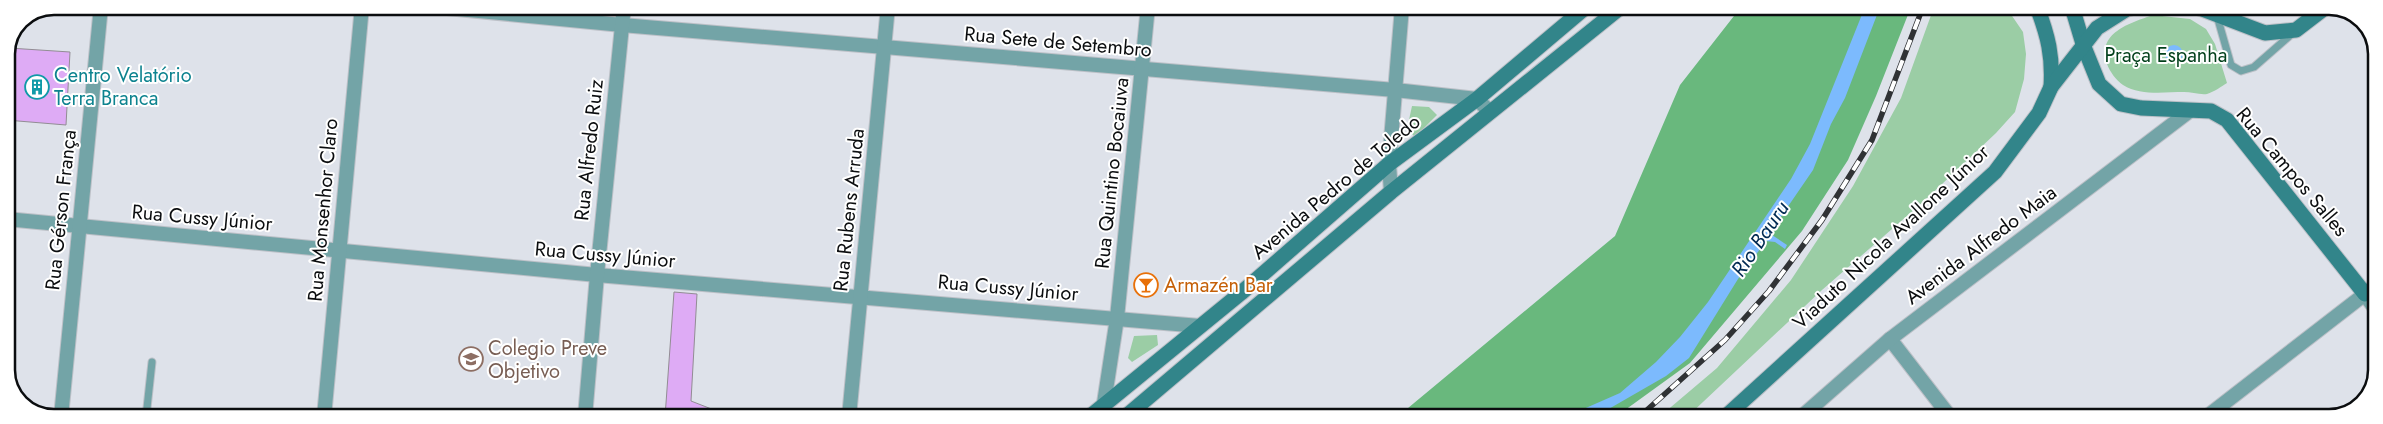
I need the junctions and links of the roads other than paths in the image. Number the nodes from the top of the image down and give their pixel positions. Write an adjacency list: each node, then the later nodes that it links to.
1 (101, 15): 29 (street, Rua Gérson França)
2 (361, 15): 30 (street, Rua Monsenhor Claro)
3 (519, 15): 16 (street, Rua Sete de Setembro)
4 (623, 15): 16 (street, Rua Alfredo Ruiz)
5 (887, 15): 19 (street, Rua Rubens Arruda)
6 (1147, 15): 20 (street, Rua Quintino Bocaiuva)
7 (1401, 15): 22 (street)
8 (1575, 15): 23 (main road, Avenida Pedro de Toledo)
9 (1610, 15): 25 (main road, Avenida Pedro de Toledo)
10 (2040, 15): 21 (main road)
11 (2074, 15): 18 (main road)
12 (2120, 15): 18 (main road)
13 (2217, 15): 17 (lane)
14 (2220, 15): 17 (main road)
15 (2316, 15): 17 (main road)
16 (622, 25): 19 (street, Rua Sete de Setembro); 31 (street, Rua Alfredo Ruiz)
17 (2296, 30)
18 (2084, 47): 21 (main road, Viaduto Nicola Avallone Júnior); 24 (main road)
19 (885, 48): 20 (street, Rua Sete de Setembro); 35 (street, Rua Rubens Arruda)
20 (1142, 69): 22 (street, Rua Sete de Setembro); 37 (street, Rua Quintino Bocaiuva)
21 (2051, 87): 49 (main road, Viaduto Nicola Avallone Júnior)
22 (1394, 90): 23 (street, Rua Sete de Setembro); 26 (street)
23 (1476, 99): 25 (street); 26 (main road, Avenida Pedro de Toledo)
24 (2191, 110): 32 (main road, Rua Campos Salles); 39 (street, Avenida Alfredo Maia)
25 (1490, 112): 27 (main road, Avenida Pedro de Toledo)
26 (1389, 164): 27 (street); 34 (main road, Avenida Pedro de Toledo)
27 (1391, 192): 36 (main road, Avenida Pedro de Toledo)
28 (15, 220): 29 (street, Rua Cussy Júnior)
29 (80, 226): 30 (street, Rua Cussy Júnior); 42 (street, Rua Gérson França)
30 (340, 251): 31 (street, Rua Cussy Júnior); 44 (street, Rua Monsenhor Claro)
31 (596, 275): 35 (street, Rua Cussy Júnior); 45 (street, Rua Alfredo Ruiz)
32 (2368, 286)
33 (2368, 292): 52 (street)
34 (1241, 293): 36 (main road); 38 (main road, Avenida Pedro de Toledo)
35 (860, 296): 37 (street, Rua Cussy Júnior); 46 (street, Rua Rubens Arruda)
36 (1254, 309): 48 (main road, Avenida Pedro de Toledo)
37 (1117, 318): 38 (street, Rua Cussy Júnior); 41 (street, Rua Quintino Bocaiuva)
38 (1200, 326): 41 (main road, Avenida Pedro de Toledo)
39 (1890, 339): 50 (street, Avenida Alfredo Maia); 51 (street)
40 (152, 362): 43 (lane)
41 (1104, 403): 47 (main road, Avenida Pedro de Toledo)
42 (62, 409)
43 (147, 409)
44 (325, 409)
45 (586, 409)
46 (850, 409)
47 (1098, 409)
48 (1135, 409)
49 (1734, 409)
50 (1810, 409)
51 (1944, 409)
52 (2217, 409)

